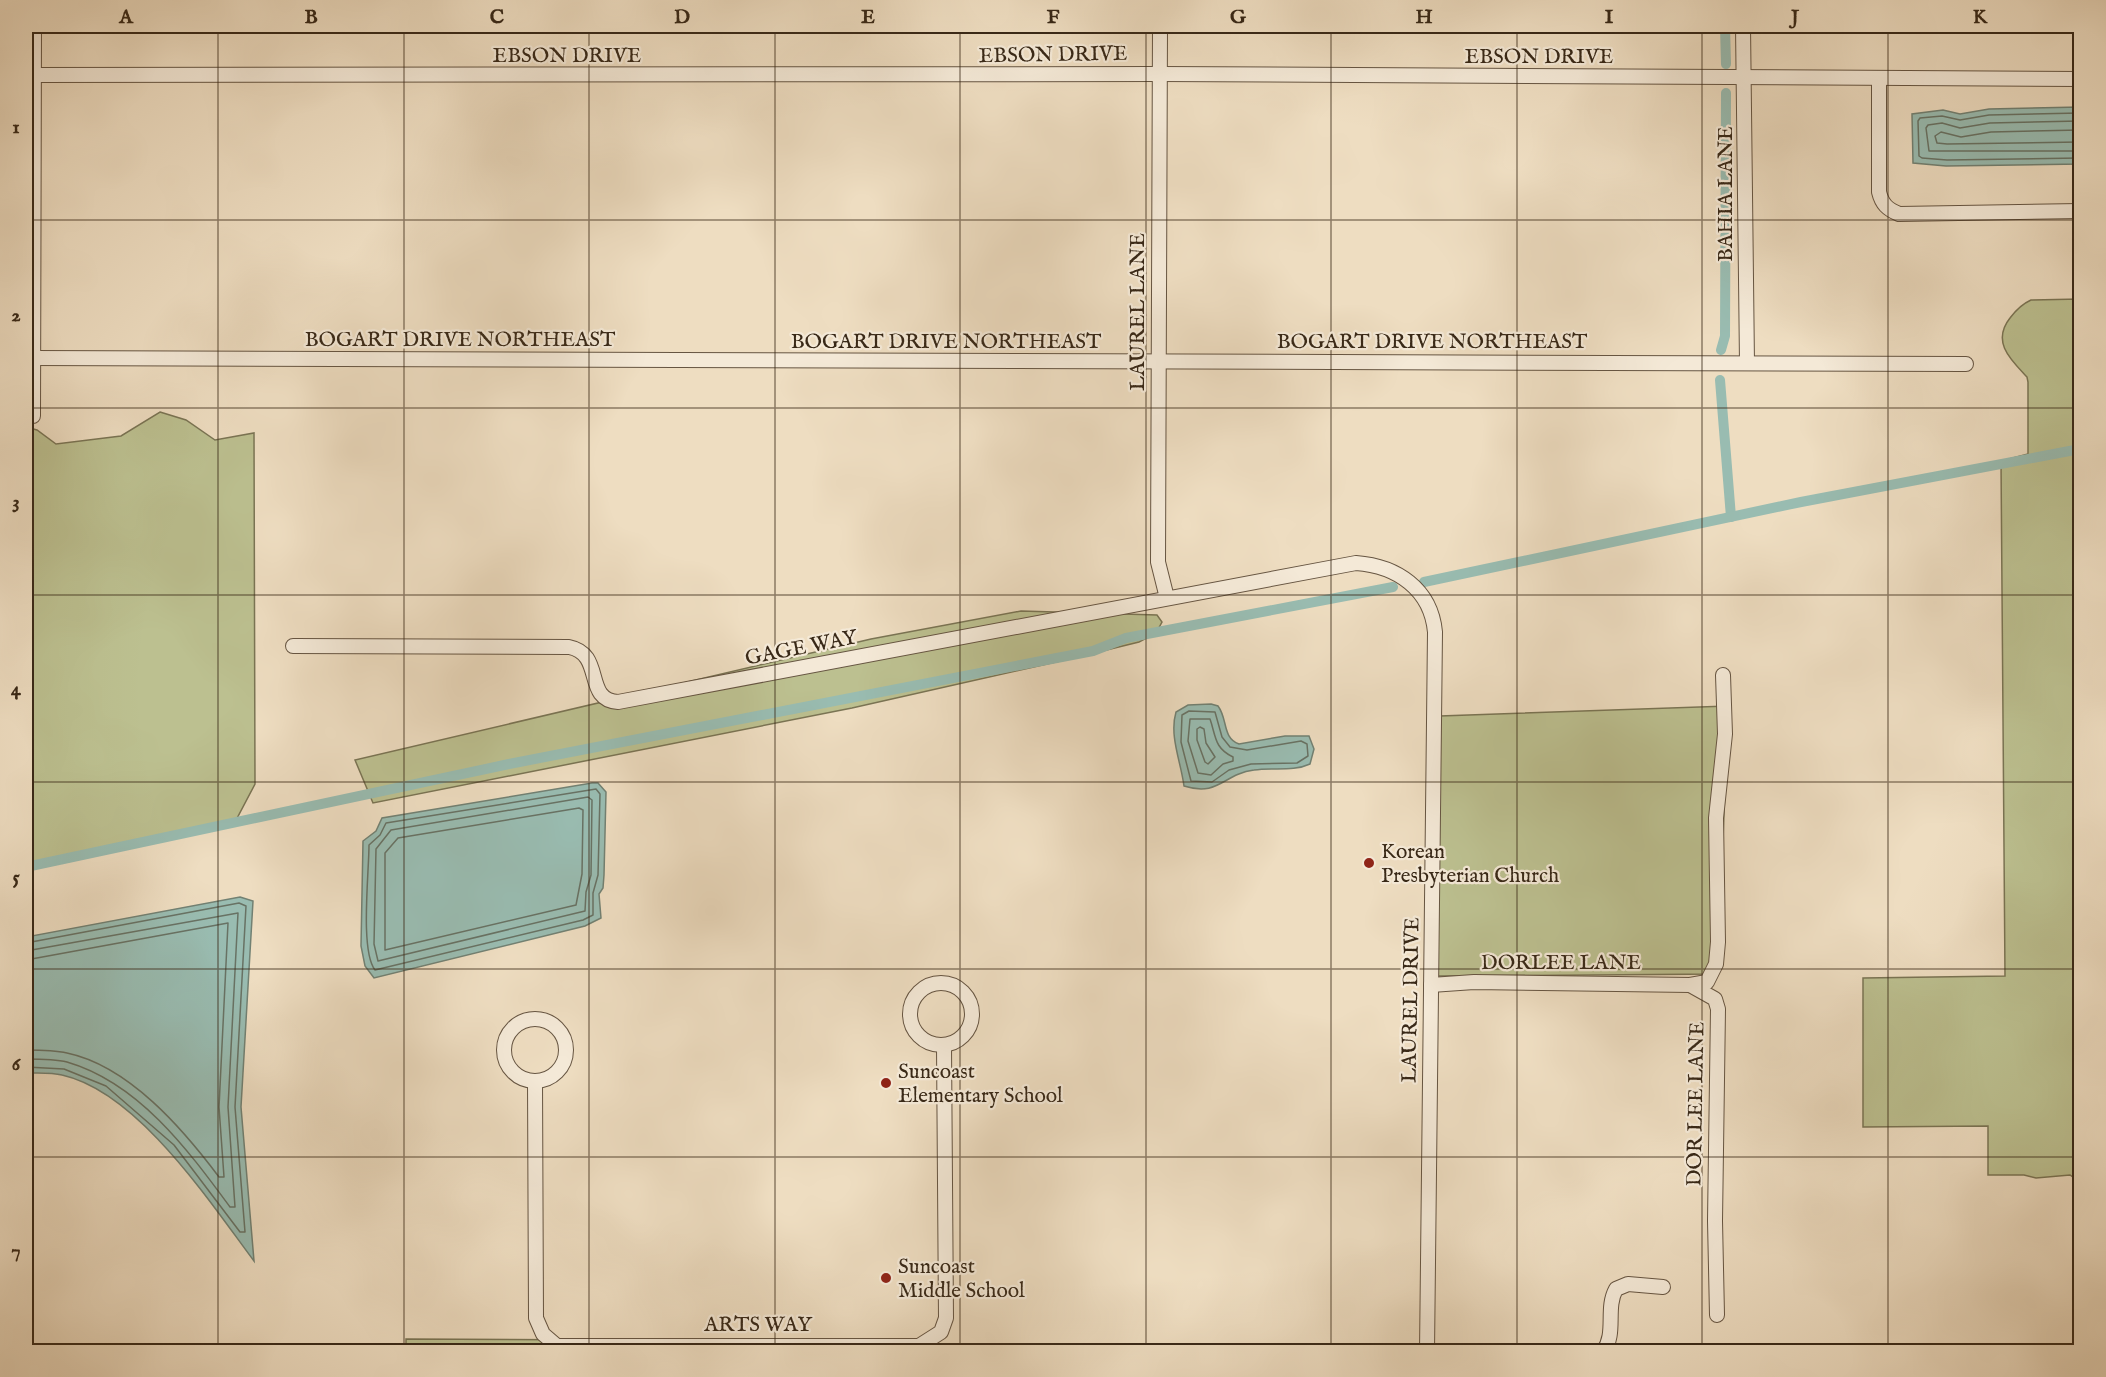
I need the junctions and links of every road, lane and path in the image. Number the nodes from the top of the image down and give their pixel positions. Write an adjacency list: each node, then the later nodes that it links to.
1 (34, 26): 5 (street)
2 (1160, 26): 4 (street, LAUREL LANE)
3 (1743, 26): 6 (street, BAHIA LANE)
4 (1160, 74): 5 (street, EBSON DRIVE); 6 (street, EBSON DRIVE); 12 (street, LAUREL LANE)
5 (30, 75): 10 (street)
6 (1745, 78): 7 (street, EBSON DRIVE); 13 (street, BAHIA LANE)
7 (1879, 79): 8 (street, EBSON DRIVE); 9 (street)
8 (2080, 79)
9 (2080, 212)
10 (30, 216): 11 (street)
11 (33, 358): 12 (street, BOGART DRIVE NORTHEAST); 15 (street)
12 (1158, 363): 13 (street, BOGART DRIVE NORTHEAST); 17 (street, LAUREL LANE)
13 (1747, 363): 14 (street, BOGART DRIVE NORTHEAST)
14 (1966, 364)
15 (29, 416)
16 (1344, 566): 17 (street, GAGE WAY); 21 (street, LAUREL DRIVE)
17 (1167, 598): 18 (street, GAGE WAY)
18 (293, 646)
19 (1723, 675): 20 (street)
20 (1690, 985): 21 (street, DORLEE LANE); 25 (street, DOR LEE LANE)
21 (1431, 986): 28 (street, LAUREL DRIVE)
22 (944, 1046): 22 (street); 26 (street, ARTS WAY)
23 (535, 1081): 23 (street); 27 (street, ARTS WAY)
24 (1663, 1287): 29 (street)
25 (1717, 1315)
26 (784, 1348): 27 (street, ARTS WAY)
27 (763, 1349)
28 (1427, 1352)
29 (1603, 1352)

